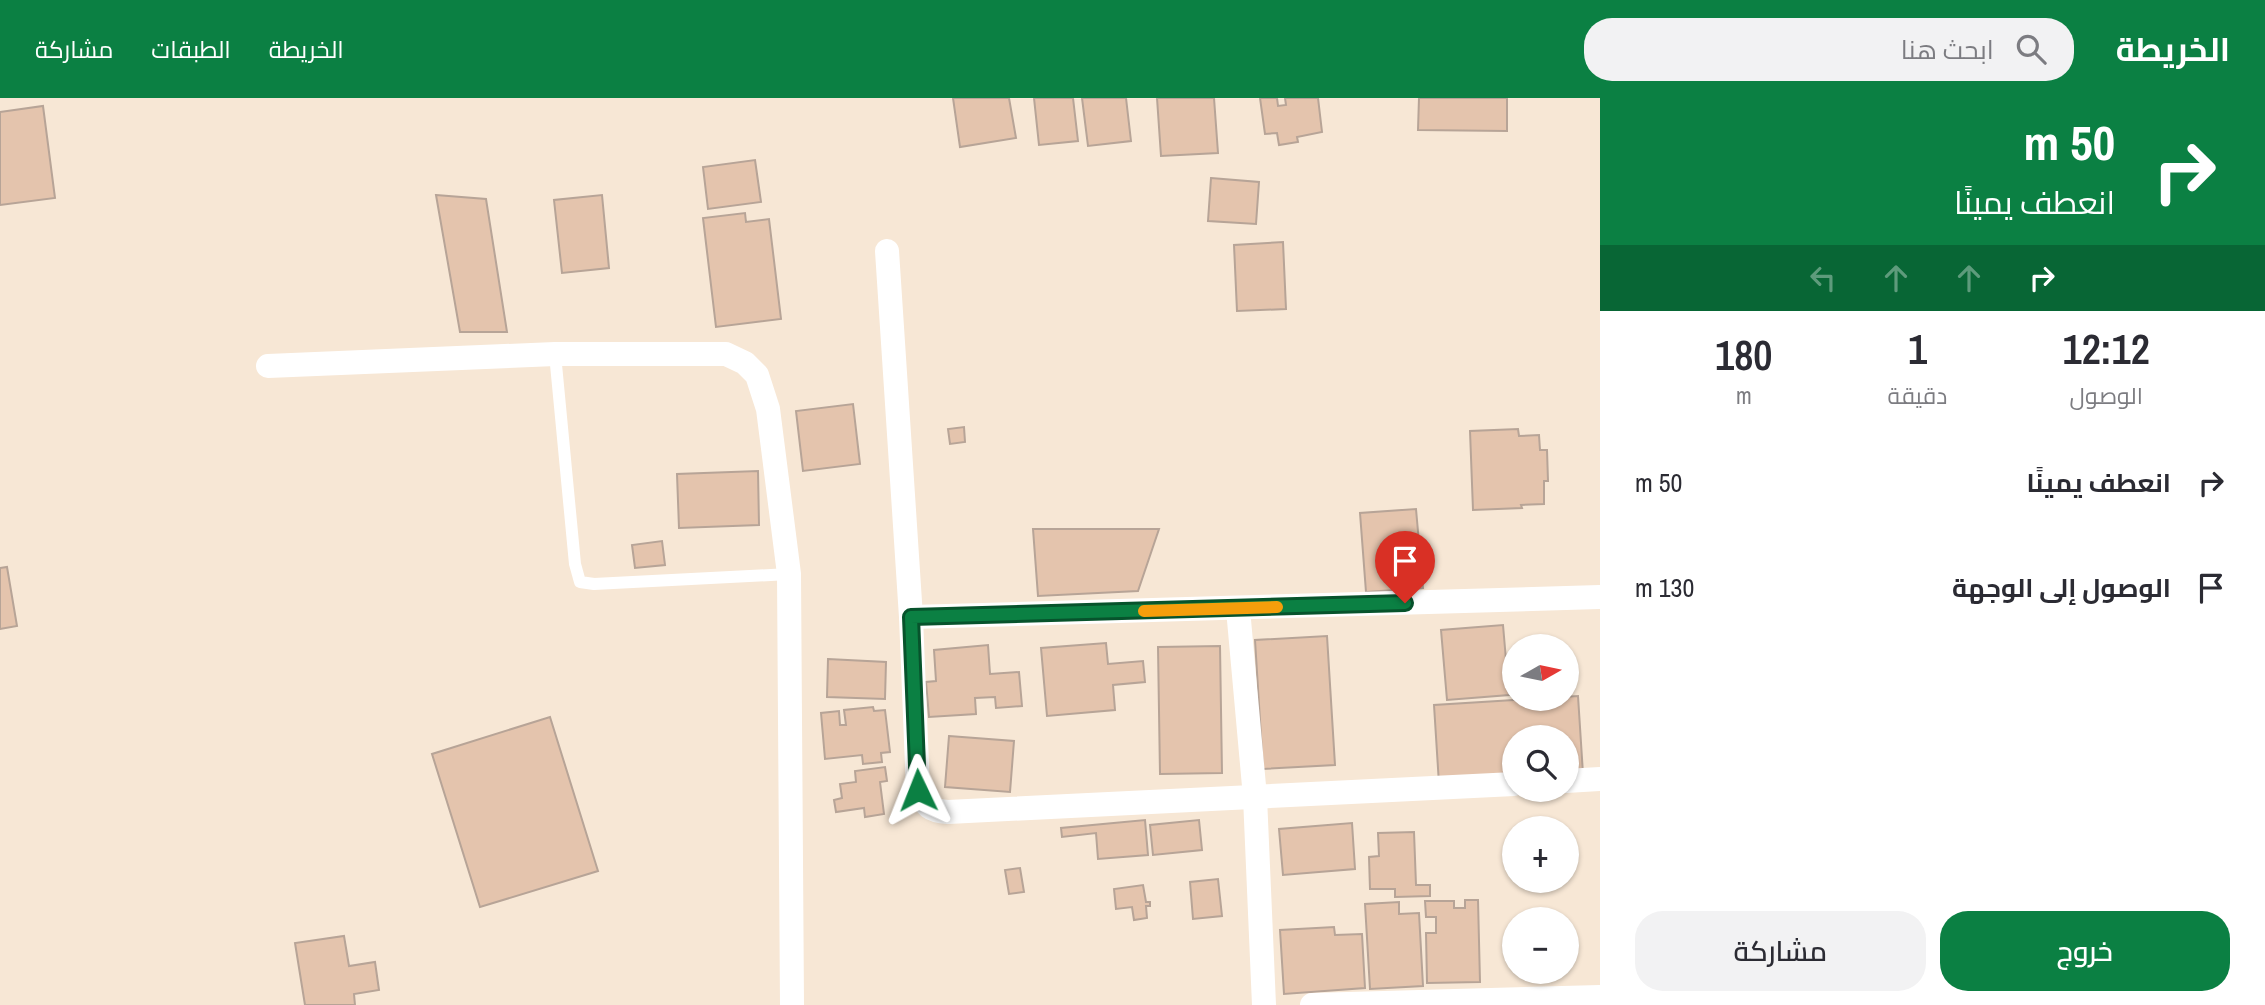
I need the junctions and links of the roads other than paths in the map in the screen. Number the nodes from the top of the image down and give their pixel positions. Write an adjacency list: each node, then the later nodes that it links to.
1 (887, 251): 7 (street)
2 (555, 354): 3 (street); 4 (street); 4 (lane)
3 (268, 366)
4 (789, 574): 13 (street)
5 (1600, 597): 6 (street)
6 (1238, 609): 7 (street); 11 (street)
7 (911, 617): 11 (street)
8 (1600, 779): 9 (street)
9 (1579, 780)
10 (1502, 784): 11 (street)
11 (1255, 797): 14 (street)
12 (1600, 997): 15 (street)
13 (792, 1005)
14 (1264, 1005)
15 (1312, 1005)

